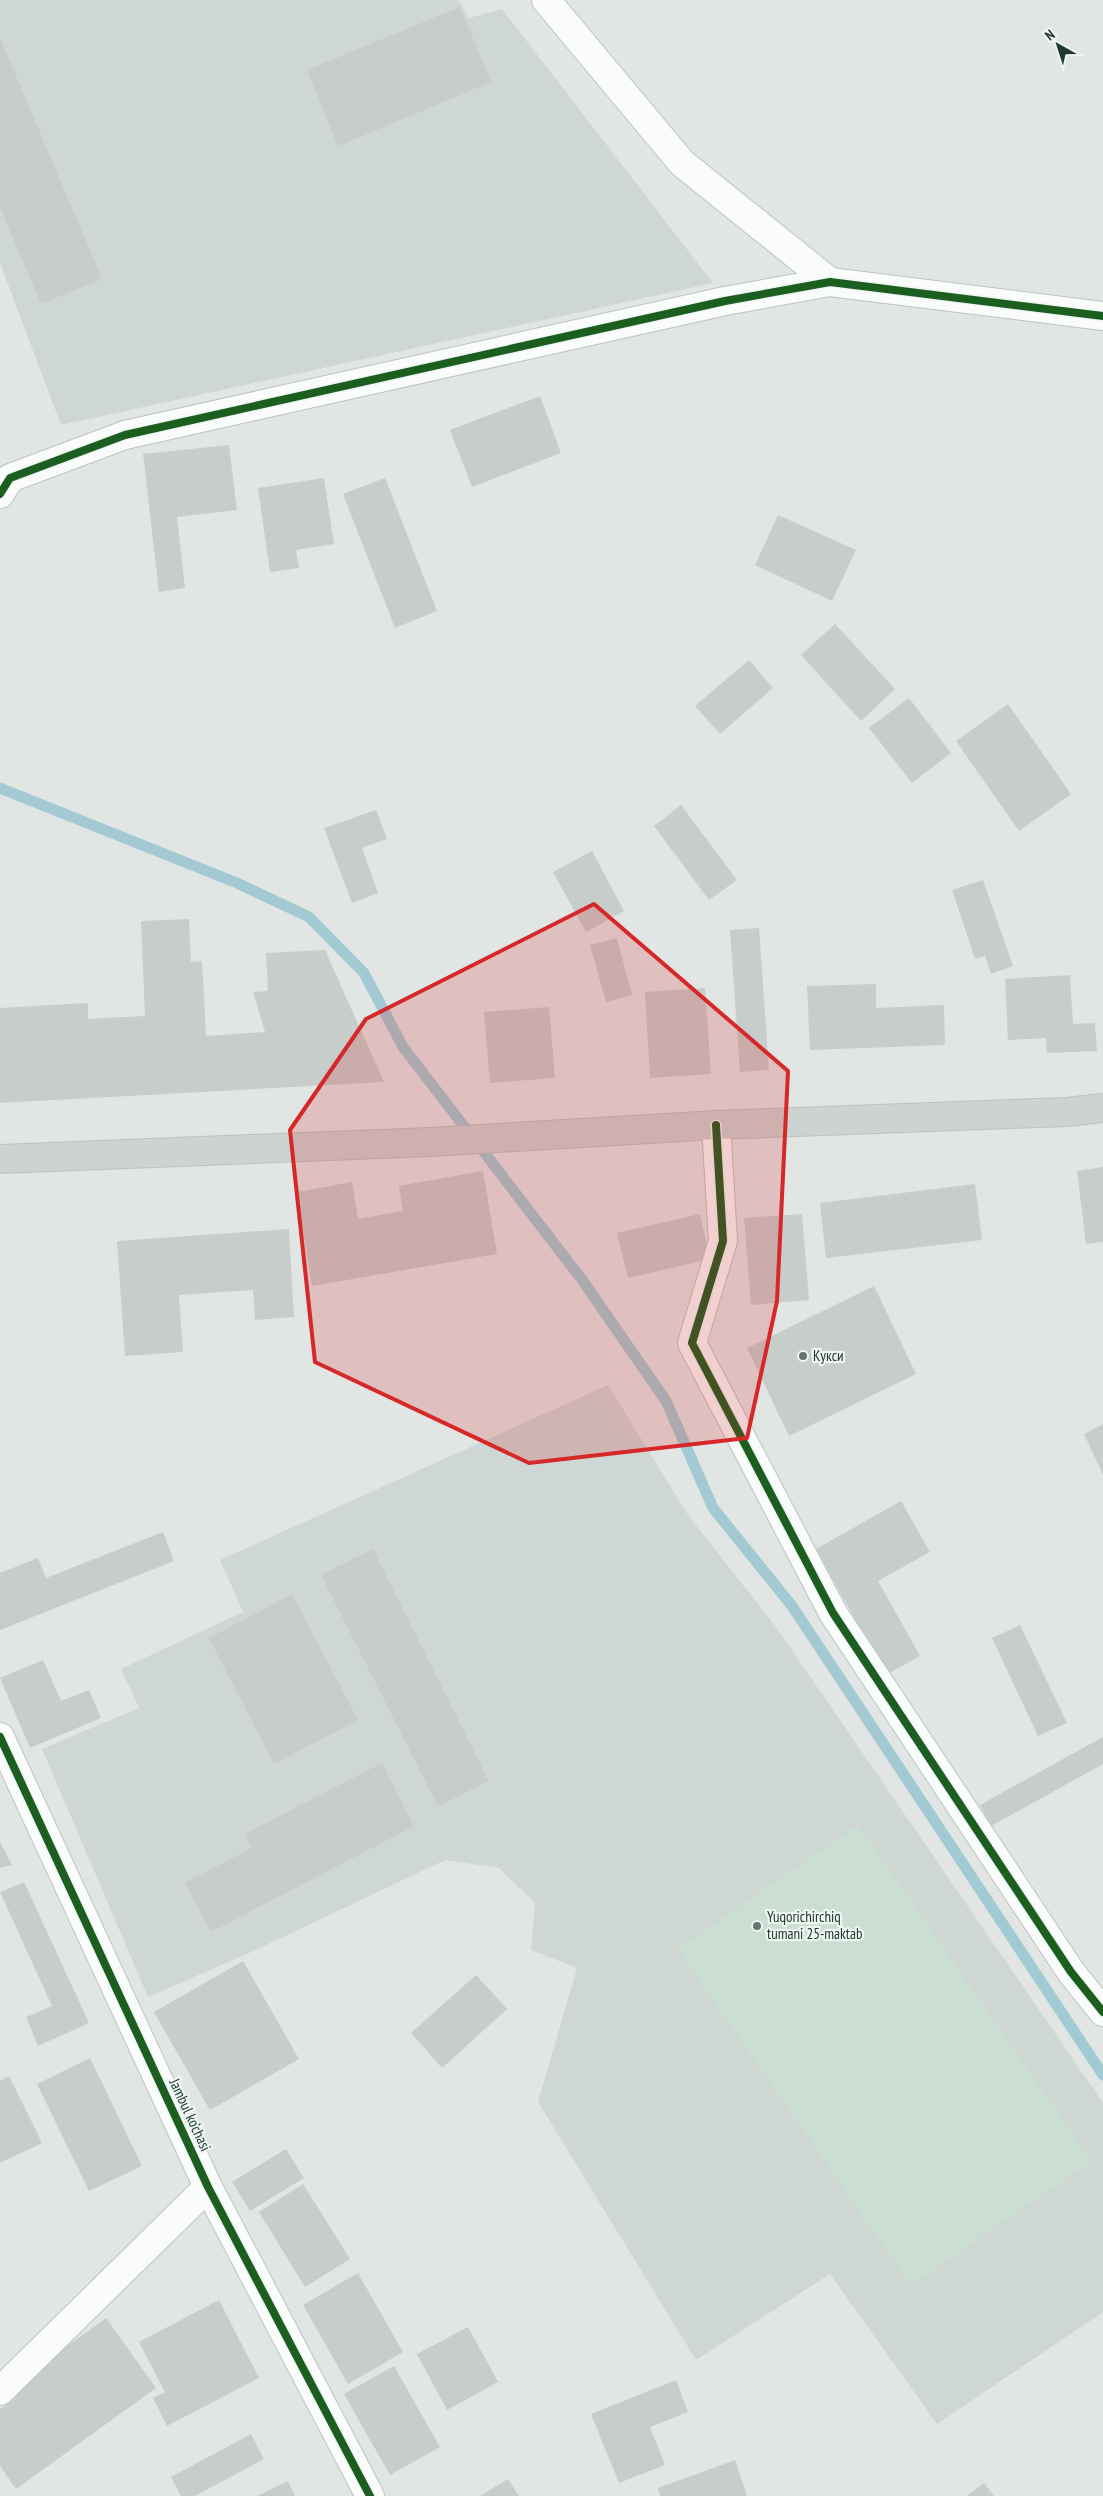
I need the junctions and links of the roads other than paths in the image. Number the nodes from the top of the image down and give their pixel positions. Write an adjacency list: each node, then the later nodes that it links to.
1 (546, 0): 2 (street)
2 (830, 282): 3 (street); 4 (street)
3 (1103, 316)
4 (0, 494)
5 (1103, 1108): 6 (main road)
6 (716, 1125): 7 (main road); 9 (street)
7 (0, 1159)
8 (0, 1738): 10 (street, Jambul ko‘chasi)
9 (1103, 2012)
10 (208, 2187): 11 (street); 12 (street, Jambul ko‘chasi)
11 (0, 2391)
12 (370, 2496)

